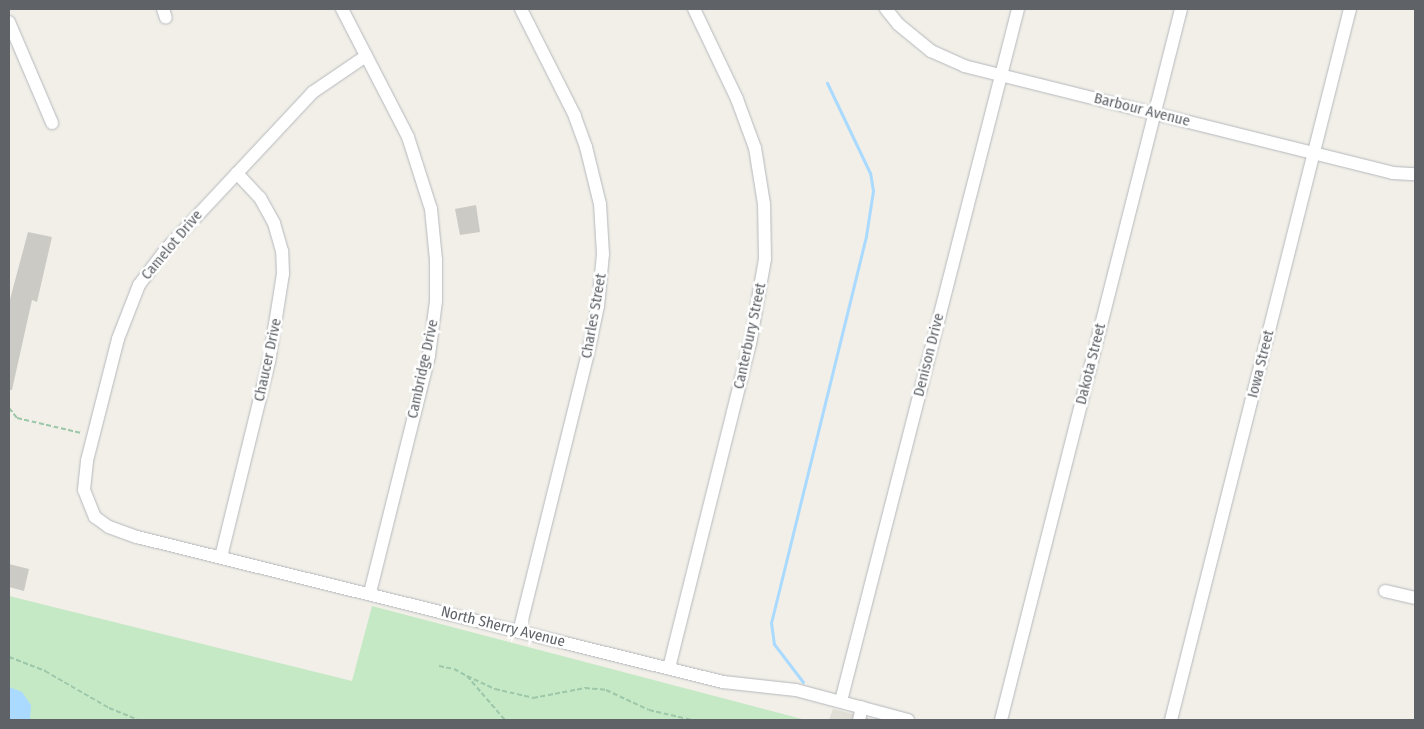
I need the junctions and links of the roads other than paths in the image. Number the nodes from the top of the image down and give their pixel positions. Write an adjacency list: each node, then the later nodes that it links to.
1 (342, 9): 9 (street, Cambridge Drive)
2 (521, 9): 21 (street, Charles Street)
3 (694, 9): 22 (street, Canterbury Street)
4 (886, 9): 10 (street, Barbour Avenue)
5 (1018, 9): 10 (street, Denison Drive)
6 (1181, 9): 11 (street, Dakota Street)
7 (1350, 9): 13 (street, Iowa Street)
8 (9, 22): 12 (street)
9 (366, 56): 14 (street, Camelot Drive); 19 (street, Cambridge Drive)
10 (1001, 74): 11 (street, Barbour Avenue); 23 (street, Denison Drive)
11 (1155, 113): 13 (street, Barbour Avenue); 28 (street, Dakota Street)
12 (52, 122)
13 (1314, 152): 15 (street, Barbour Avenue); 29 (street, Iowa Street)
14 (237, 173): 16 (street, Camelot Drive); 17 (street, Chaucer Drive)
15 (1415, 174)
16 (101, 523): 17 (street, North Sherry Avenue)
17 (221, 557): 19 (street, North Sherry Avenue)
18 (1385, 591): 20 (street)
19 (370, 594): 21 (street, North Sherry Avenue)
20 (1415, 598)
21 (519, 632): 22 (street, North Sherry Avenue)
22 (669, 668): 23 (street, North Sherry Avenue)
23 (841, 702): 24 (street, North Sherry Avenue)
24 (862, 707): 25 (street, North Sherry Avenue); 26 (street)
25 (889, 718): 27 (street, North Sherry Avenue)
26 (859, 720)
27 (908, 720)
28 (1001, 720)
29 (1174, 720)

